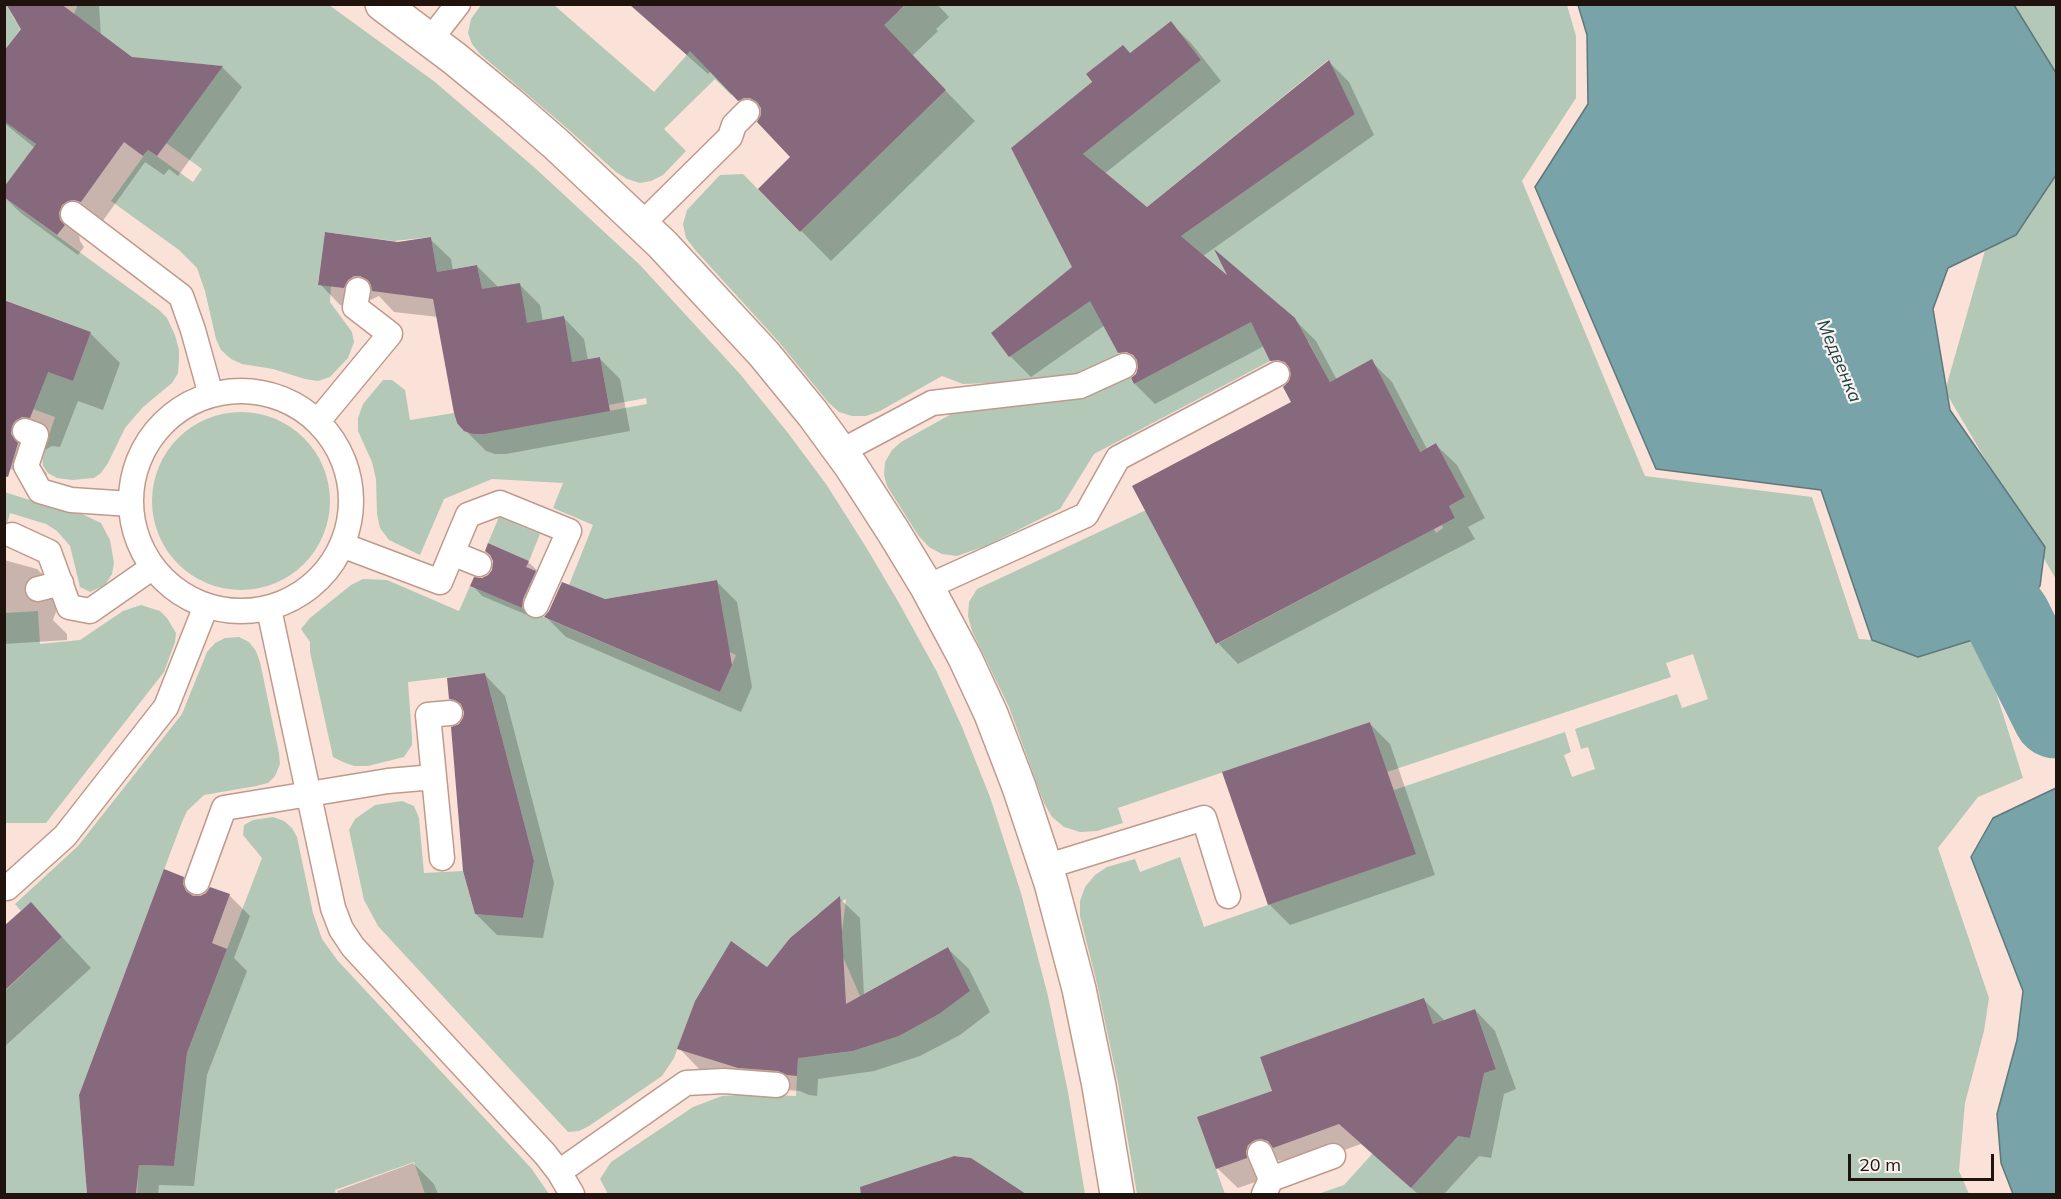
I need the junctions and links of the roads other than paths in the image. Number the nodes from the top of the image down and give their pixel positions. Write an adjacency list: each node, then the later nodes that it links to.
1 (382, 4): 3 (street)
2 (458, 4): 3 (lane)
3 (430, 40): 6 (street)
4 (747, 112): 6 (lane)
5 (73, 214): 10 (lane)
6 (642, 224): 13 (street)
7 (358, 290): 11 (lane)
8 (1124, 366): 13 (lane)
9 (1277, 374): 20 (lane)
10 (211, 395): 11 (lane); 14 (lane)
11 (318, 422): 16 (lane)
12 (25, 431): 14 (lane)
13 (840, 452): 20 (street)
14 (131, 504): 19 (lane)
15 (12, 535): 19 (lane)
16 (342, 545): 17 (lane); 23 (lane)
17 (452, 553): 18 (lane); 21 (lane)
18 (479, 564)
19 (153, 567): 22 (lane)
20 (927, 587): 28 (street)
21 (536, 605)
22 (206, 606): 23 (lane); 30 (lane)
23 (269, 609): 26 (lane)
24 (450, 713): 25 (lane)
25 (434, 777): 26 (lane); 27 (lane)
26 (310, 794): 29 (lane); 35 (lane)
27 (442, 858)
28 (1045, 867): 31 (lane); 38 (street)
29 (197, 882)
30 (4, 885)
31 (1228, 896)
32 (777, 1085): 35 (lane)
33 (1260, 1153): 36 (lane)
34 (1334, 1156): 36 (lane)
35 (560, 1172): 37 (lane)
36 (1267, 1187)
37 (572, 1194)
38 (1117, 1194)

